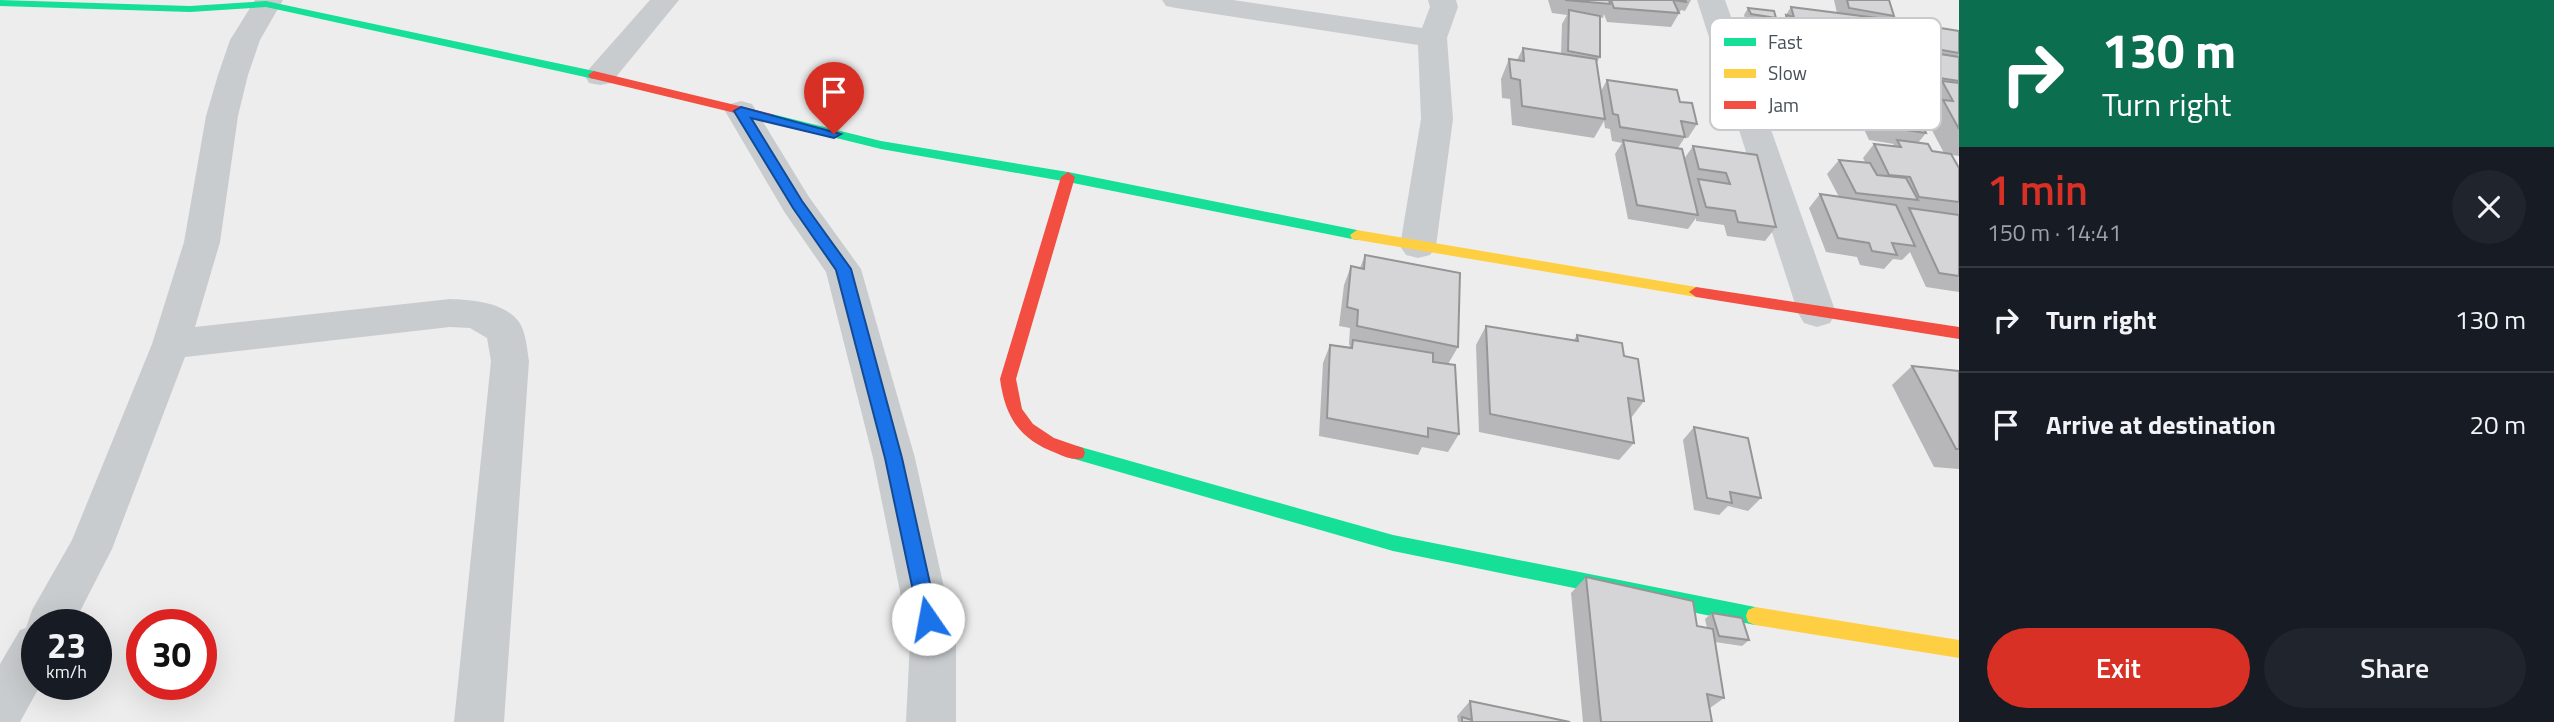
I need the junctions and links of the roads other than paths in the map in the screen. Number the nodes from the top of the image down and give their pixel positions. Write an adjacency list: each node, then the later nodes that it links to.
1 (665, 0): 9 (street)
2 (1176, 0): 8 (street)
3 (1443, 0): 8 (street)
4 (1711, 0): 7 (street)
5 (268, 2): 6 (street); 9 (street); 16 (street)
6 (0, 3)
7 (1717, 18)
8 (1432, 38): 13 (street)
9 (600, 76): 10 (street)
10 (741, 111): 12 (street); 22 (street)
11 (1755, 130): 14 (street)
12 (1068, 177): 13 (street); 18 (street)
13 (1418, 246): 14 (street)
14 (1817, 313): 15 (street)
15 (1959, 333)
16 (170, 344): 17 (street); 21 (street)
17 (57, 609)
18 (1959, 649)
19 (21, 674): 20 (street)
20 (0, 710)
21 (479, 722)
22 (931, 722)

